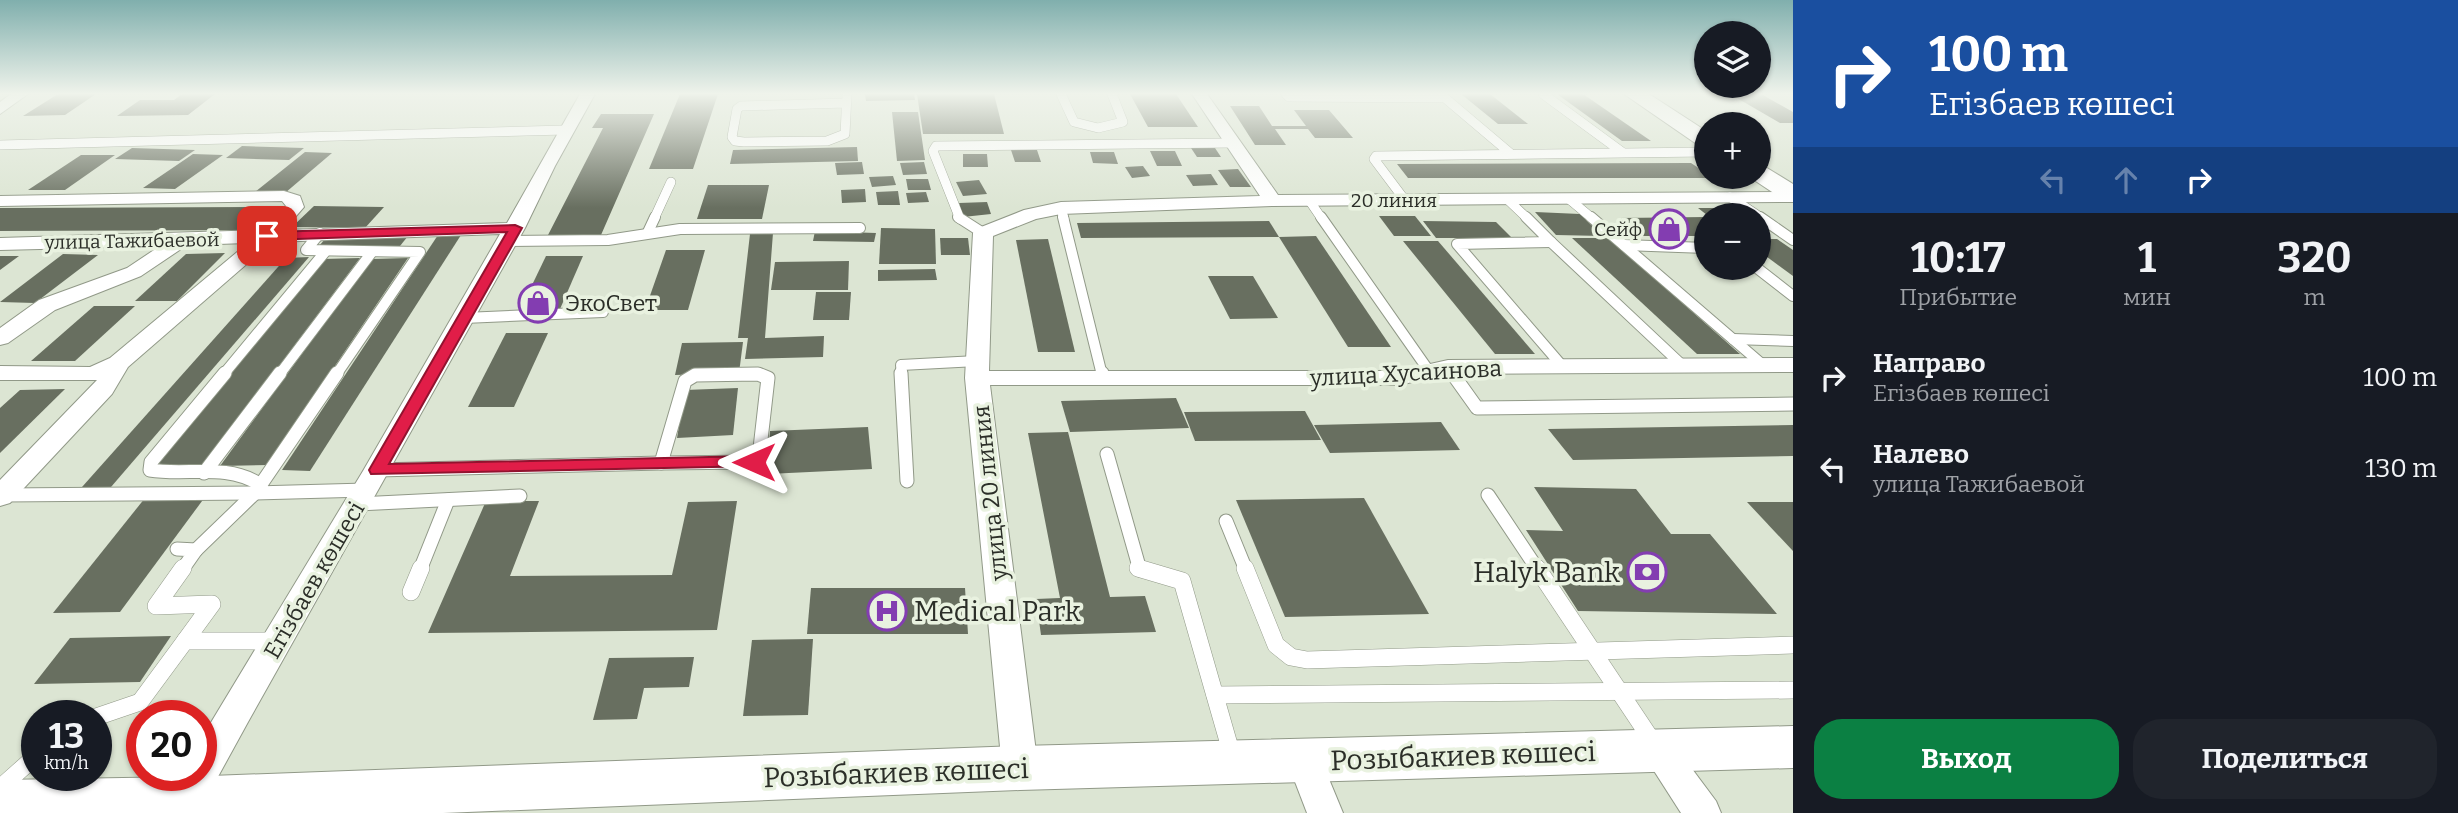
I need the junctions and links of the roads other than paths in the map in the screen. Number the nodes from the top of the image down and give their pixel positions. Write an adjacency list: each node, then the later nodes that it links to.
1 (492, 132): 9 (lane)
2 (564, 132): 30 (street, Егізбаев көшесі)
3 (733, 132): 4 (lane)
4 (845, 132)
5 (1225, 132): 8 (street)
6 (1485, 132): 12 (lane)
7 (1595, 132): 10 (lane)
8 (1232, 143): 22 (street); 27 (lane)
9 (0, 145)
10 (1622, 152): 11 (lane); 12 (lane)
11 (1694, 152)
12 (1510, 153): 20 (lane)
13 (1771, 181): 15 (main road)
14 (671, 182): 28 (lane)
15 (1793, 196): 16 (street, 20 линия)
16 (1730, 197): 18 (street, 20 линия); 23 (lane)
17 (1507, 199): 18 (street, 20 линия); 20 (street, 20 линия); 34 (lane)
18 (1569, 199): 36 (lane)
19 (1309, 200): 20 (street, 20 линия); 22 (street, 20 линия); 52 (lane)
20 (1404, 200)
21 (0, 201): 31 (street)
22 (1273, 201): 24 (street, 20 линия)
23 (1739, 203)
24 (1061, 208): 27 (street, 20 линия); 55 (lane)
25 (1771, 225): 32 (lane)
26 (860, 228): 28 (lane)
27 (990, 229): 53 (street, улица 20 линия)
28 (648, 232): 30 (lane)
29 (320, 233): 30 (street, улица Тажибаевой); 31 (street, улица Тажибаевой); 39 (lane)
30 (512, 234): 43 (street, Егізбаев көшесі)
31 (267, 236): 33 (street, улица Тажибаевой); 47 (street)
32 (1793, 240)
33 (180, 241): 35 (street, улица Тажибаевой); 44 (street)
34 (1551, 242): 50 (lane); 51 (lane)
35 (0, 244)
36 (1624, 245): 37 (lane); 45 (lane)
37 (1694, 247)
38 (372, 252): 39 (lane); 59 (lane); 62 (lane)
39 (325, 253): 59 (lane)
40 (1771, 279): 41 (lane)
41 (1793, 296)
42 (603, 312): 43 (lane)
43 (464, 318): 61 (street, Егізбаев көшесі)
44 (0, 338)
45 (1733, 340): 46 (lane); 48 (lane)
46 (1793, 341)
47 (118, 363): 54 (street); 63 (street)
48 (1763, 365): 49 (street, улица Хусаинова); 50 (street, улица Хусаинова)
49 (1793, 365)
50 (1682, 366): 51 (street, улица Хусаинова)
51 (1563, 368): 52 (street, улица Хусаинова)
52 (1438, 369): 55 (street, улица Хусаинова); 56 (lane)
53 (977, 370): 55 (street, улица Хусаинова); 60 (lane); 84 (street, улица 20 линия)
54 (0, 373)
55 (1103, 378)
56 (1793, 404)
57 (1107, 454): 77 (lane)
58 (661, 463): 58 (lane); 61 (lane)
59 (204, 473): 62 (lane)
60 (907, 481)
61 (367, 488): 62 (lane); 66 (lane); 72 (street, Егізбаев көшесі)
62 (257, 489): 63 (lane); 69 (lane)
63 (1, 495)
64 (1488, 495): 74 (lane)
65 (520, 496): 66 (lane)
66 (448, 500): 70 (lane)
67 (1226, 522): 74 (lane)
68 (177, 549): 69 (lane)
69 (196, 550): 71 (lane)
70 (411, 592)
71 (185, 641): 72 (lane); 78 (lane)
72 (279, 642): 79 (street, Егізбаев көшесі)
73 (1793, 645): 74 (lane)
74 (1593, 652): 75 (lane)
75 (1618, 690): 76 (lane); 77 (lane); 81 (lane)
76 (1793, 690)
77 (1215, 695): 83 (lane)
78 (112, 712)
79 (217, 745)
80 (1793, 747): 81 (main road, Розыбакиев көшесі)
81 (1657, 749): 82 (main road, Розыбакиев көшесі); 92 (street)
82 (1305, 761): 83 (main road, Розыбакиев көшесі); 91 (street)
83 (1235, 764): 84 (main road, Розыбакиев көшесі)
84 (1020, 768): 86 (main road, Розыбакиев көшесі)
85 (21, 769): 87 (lane)
86 (217, 782)
87 (0, 788)
88 (156, 791): 90 (main road, Розыбакиев көшесі)
89 (0, 803): 90 (main road, Розыбакиев көшесі)
90 (83, 808)
91 (1325, 813)
92 (1703, 813)

